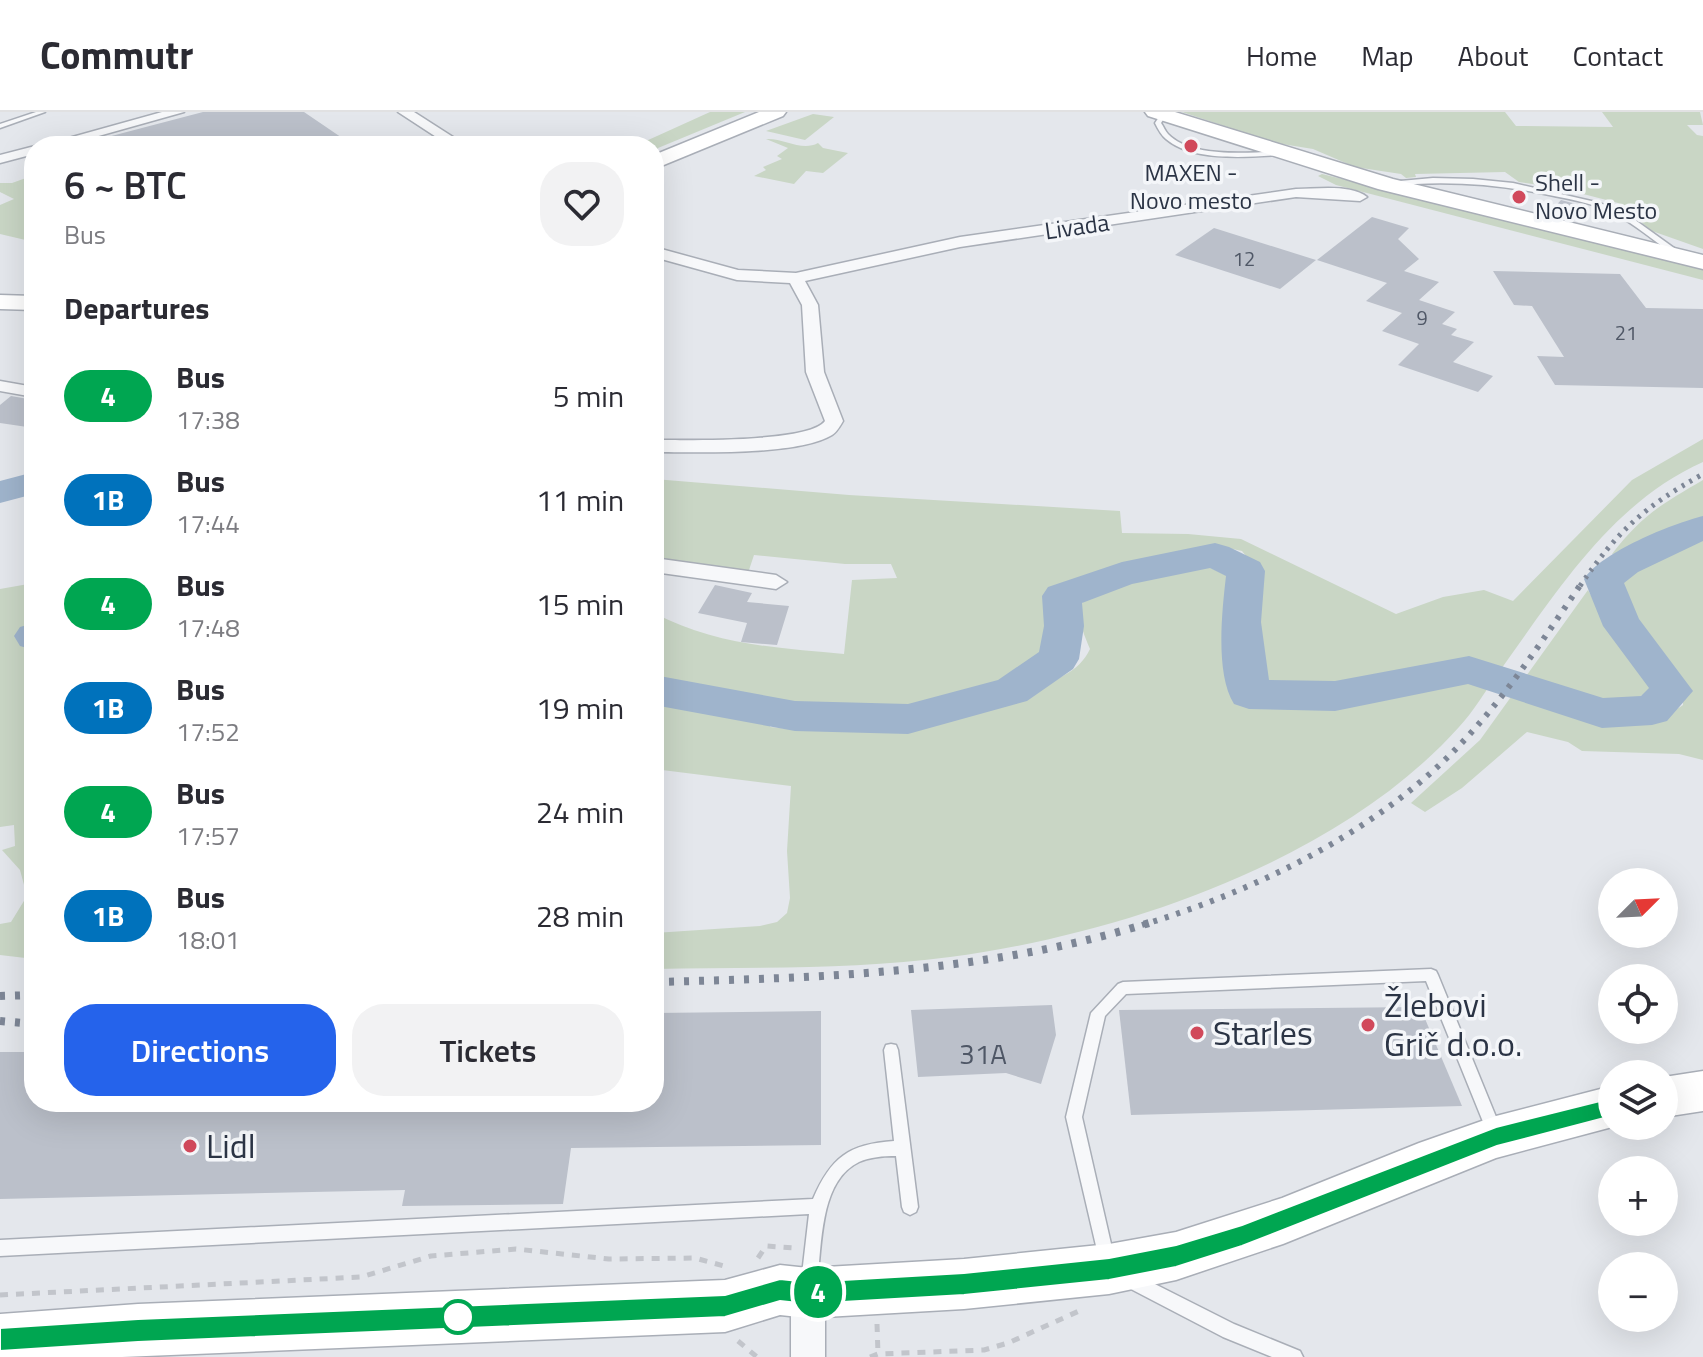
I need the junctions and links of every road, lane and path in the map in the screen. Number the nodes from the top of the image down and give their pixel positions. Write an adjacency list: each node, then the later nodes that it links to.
1 (42, 112): 6 (lane)
2 (177, 112): 7 (street)
3 (405, 112): 8 (street)
4 (776, 112): 11 (street)
5 (1159, 113): 12 (street)
6 (0, 126)
7 (85, 136)
8 (444, 136)
9 (24, 153): 10 (street)
10 (0, 159)
11 (664, 159)
12 (1386, 184): 15 (street); 15 (lane)
13 (1360, 197): 16 (street, Livada)
14 (664, 255): 16 (street, Livada)
15 (1693, 260)
16 (796, 278): 21 (street)
17 (0, 302): 18 (street)
18 (24, 303)
19 (0, 386): 20 (street)
20 (24, 390)
21 (664, 446)
22 (664, 566): 23 (street)
23 (776, 582)
24 (891, 1050): 29 (lane)
25 (1703, 1091): 26 (street)
26 (1678, 1095)
27 (1598, 1111): 28 (street)
28 (1496, 1137): 34 (street); 34 (lane)
29 (902, 1148): 30 (lane); 31 (lane)
30 (818, 1206): 32 (lane); 35 (lane)
31 (910, 1207)
32 (0, 1248)
33 (727, 1267): 36 (path)
34 (1109, 1269): 35 (street); 43 (lane)
35 (808, 1293): 39 (street); 41 (street)
36 (0, 1295)
37 (1086, 1310): 42 (path)
38 (725, 1337): 40 (path)
39 (0, 1340)
40 (757, 1357)
41 (808, 1357)
42 (870, 1357)
43 (1294, 1357)

